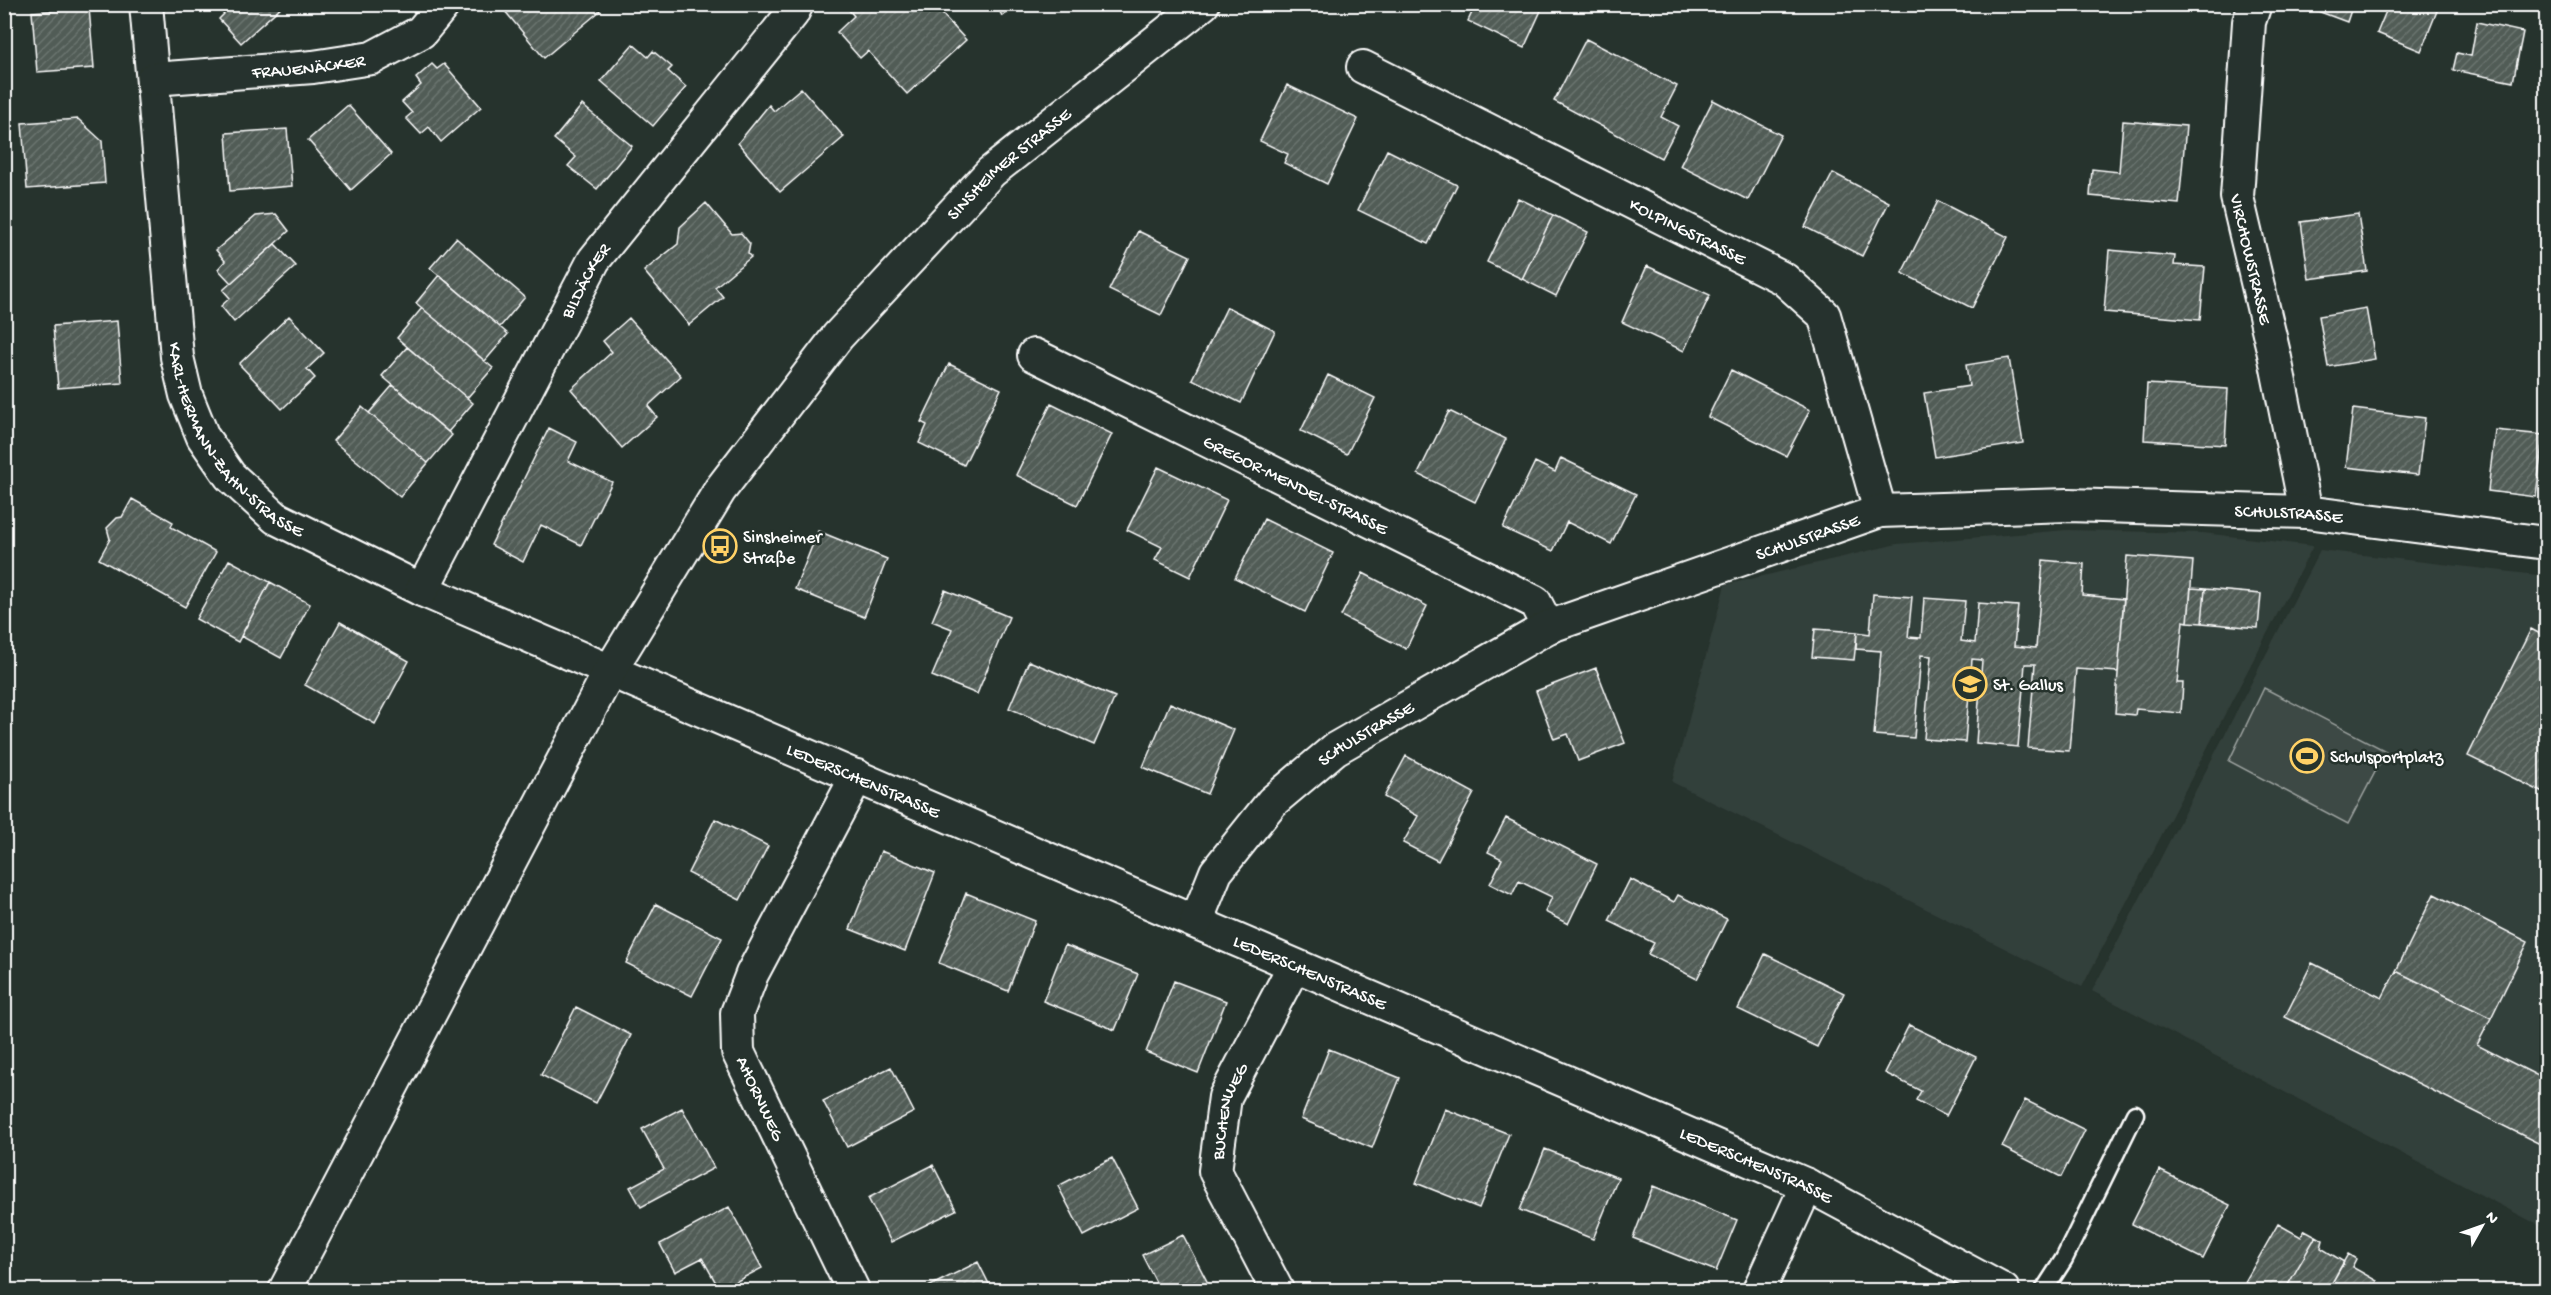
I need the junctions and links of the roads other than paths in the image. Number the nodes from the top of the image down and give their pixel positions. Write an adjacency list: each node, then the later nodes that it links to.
1 (146, 4): 7 (street, KARL-HERMANN-ZAHN-STRASSE)
2 (444, 4): 7 (street, FRAUENÄCKER)
3 (797, 4): 12 (street, BILDÄCKER)
4 (1203, 4): 14 (street, SINSHEIMER STRASSE)
5 (2255, 4): 10 (street, VIRCHOWSTRASSE)
6 (1363, 67): 9 (street, KOLPINGSTRASSE)
7 (153, 79): 12 (street, KARL-HERMANN-ZAHN-STRASSE)
8 (1034, 355): 13 (street, GREGOR-MENDEL-STRASSE)
9 (1880, 511): 10 (street, SCHULSTRASSE); 13 (street, SCHULSTRASSE)
10 (2306, 512): 11 (street, SCHULSTRASSE)
11 (2547, 543)
12 (422, 590): 14 (street, KARL-HERMANN-ZAHN-STRASSE)
13 (1548, 627): 16 (street, SCHULSTRASSE)
14 (611, 669): 15 (street, LEDERSCHENSTRASSE); 20 (street, SINSHEIMER STRASSE)
15 (856, 776): 16 (street, LEDERSCHENSTRASSE); 21 (street, AHORNWEG)
16 (1196, 922): 17 (street, LEDERSCHENSTRASSE)
17 (1294, 966): 19 (street, LEDERSCHENSTRASSE); 22 (street, BUCHENWEG)
18 (2135, 1114): 25 (lane)
19 (1807, 1185): 23 (street); 24 (street, LEDERSCHENSTRASSE)
20 (285, 1290)
21 (853, 1290)
22 (1277, 1290)
23 (1759, 1290)
24 (2004, 1290)
25 (2044, 1290)

